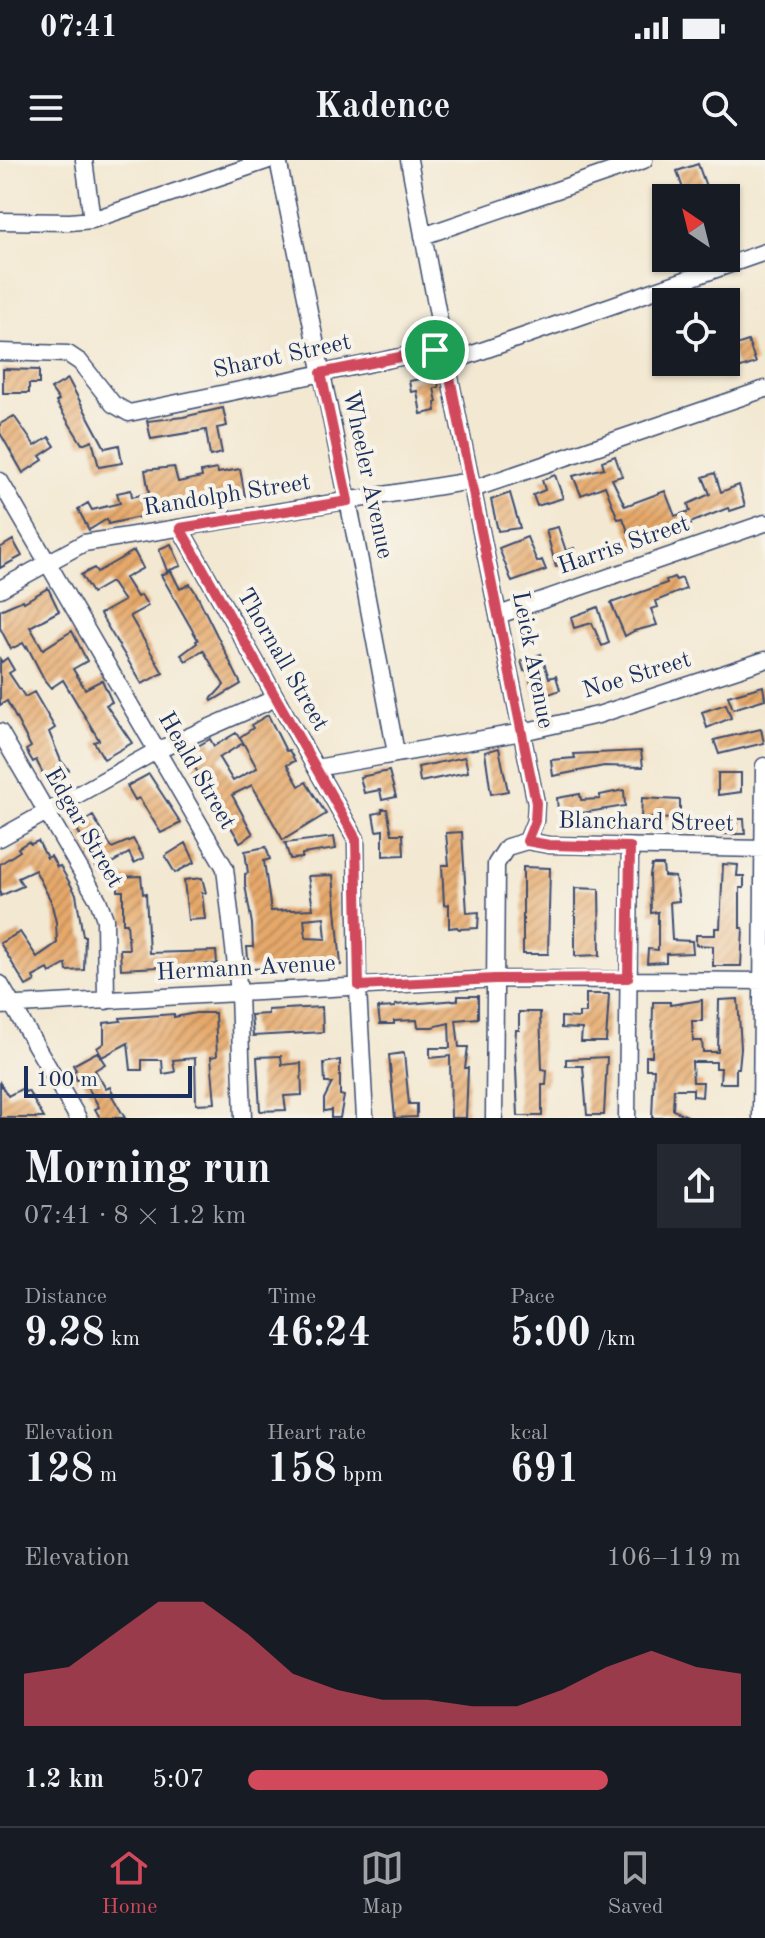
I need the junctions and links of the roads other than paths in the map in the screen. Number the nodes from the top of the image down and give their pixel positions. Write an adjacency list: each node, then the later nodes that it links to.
1 (84, 160): 6 (street)
2 (269, 160): 6 (street)
3 (278, 160): 12 (street, Wheeler Avenue)
4 (409, 160): 8 (street, Leick Avenue)
5 (644, 160): 8 (street)
6 (92, 220): 7 (street)
7 (0, 221)
8 (423, 236): 11 (street, Leick Avenue)
9 (765, 252): 11 (street, Sharot Street)
10 (0, 352): 12 (street, Sharot Street)
11 (446, 356): 12 (street, Sharot Street); 15 (street, Leick Avenue)
12 (321, 373): 16 (street, Wheeler Avenue)
13 (765, 389): 15 (street, Randolph Street)
14 (0, 481): 19 (street, Heald Street)
15 (472, 485): 16 (street, Randolph Street); 21 (street, Leick Avenue)
16 (348, 501): 18 (street, Randolph Street); 27 (street, Wheeler Avenue)
17 (765, 523): 21 (street, Harris Street)
18 (180, 528): 19 (street, Randolph Street); 23 (street, Thornall Street)
19 (46, 563): 20 (street, Randolph Street); 26 (street, Heald Street)
20 (0, 589)
21 (499, 615): 25 (street, Leick Avenue)
22 (765, 660): 25 (street, Noe Street)
23 (276, 698): 26 (street); 29 (street, Thornall Street)
24 (0, 732): 30 (street, Edgar Street)
25 (522, 732): 27 (street, Noe Street); 32 (street, Leick Avenue)
26 (156, 751): 30 (street); 40 (street, Heald Street)
27 (396, 753): 29 (street, Noe Street)
28 (764, 766): 34 (street)
29 (316, 768): 39 (street, Thornall Street)
30 (47, 813): 31 (street); 41 (street, Edgar Street)
31 (0, 838)
32 (527, 841): 33 (street, Blanchard Street); 36 (street)
33 (630, 847): 34 (street, Blanchard Street); 35 (street)
34 (764, 849): 37 (street)
35 (628, 978): 36 (street, Hermann Avenue); 37 (street, Hermann Avenue); 47 (street)
36 (495, 979): 39 (street, Hermann Avenue); 46 (street)
37 (763, 981): 48 (street)
38 (0, 984): 42 (street)
39 (359, 986): 40 (street, Hermann Avenue); 45 (street, Thornall Street)
40 (239, 993): 41 (street, Hermann Avenue); 44 (street, Heald Street)
41 (106, 1001): 42 (street, Hermann Avenue)
42 (6, 1006): 43 (street)
43 (78, 1118)
44 (243, 1118)
45 (365, 1118)
46 (494, 1118)
47 (627, 1118)
48 (761, 1118)

